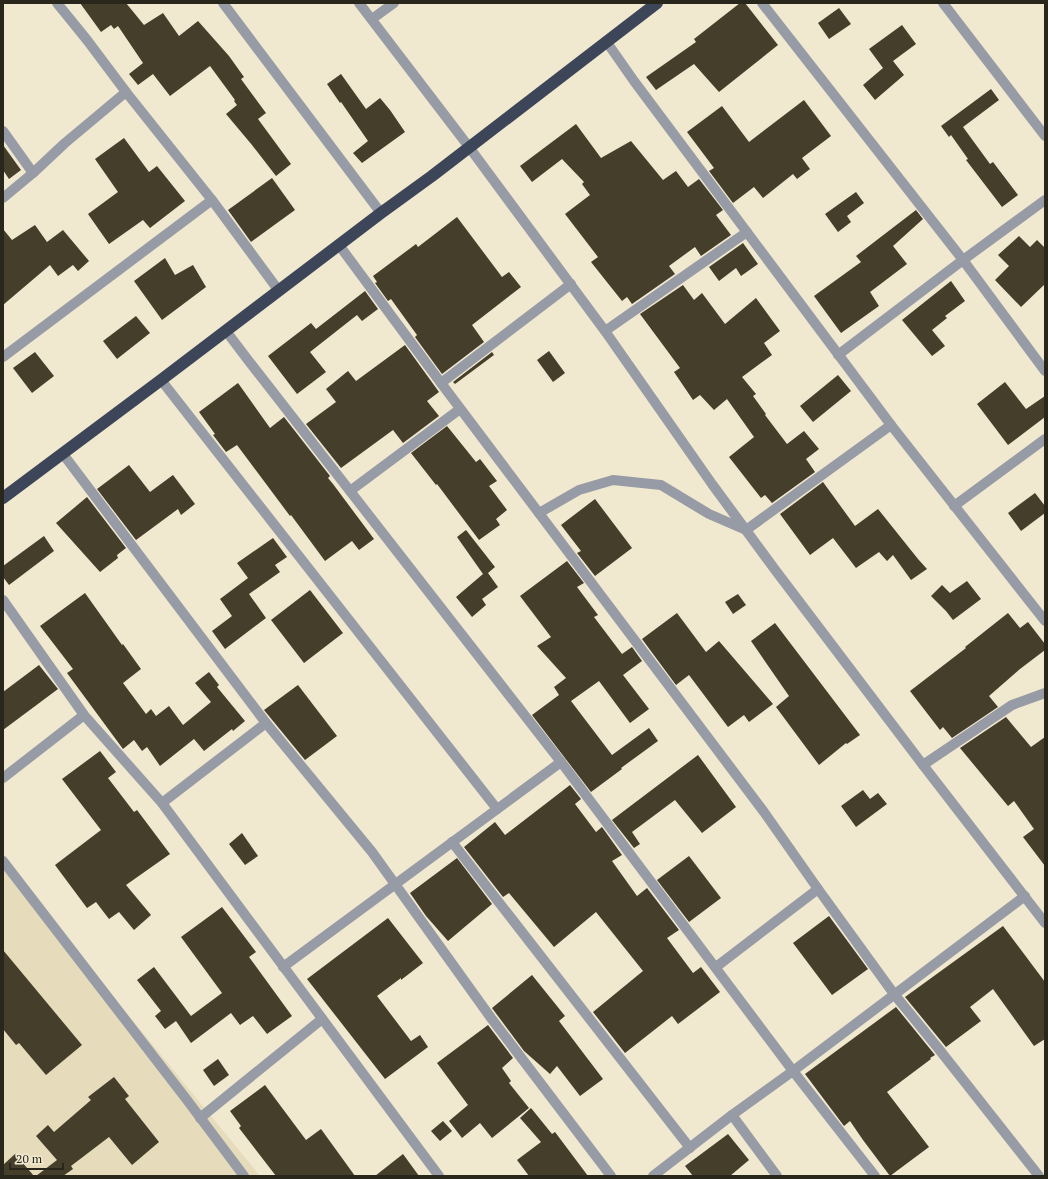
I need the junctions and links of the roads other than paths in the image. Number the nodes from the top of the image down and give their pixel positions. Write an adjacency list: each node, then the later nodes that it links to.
1 (57, 3): 10 (street)
2 (223, 3): 18 (street)
3 (360, 3): 8 (street)
4 (394, 3): 8 (street)
5 (657, 3): 9 (highway)
6 (762, 3): 21 (street)
7 (943, 3): 12 (street)
8 (372, 19): 13 (street)
9 (606, 41): 13 (highway); 19 (street)
10 (126, 92): 14 (street); 16 (street)
11 (3, 131): 14 (street)
12 (1045, 136)
13 (469, 147): 18 (highway); 22 (street)
14 (33, 173): 15 (street)
15 (3, 198)
16 (212, 200): 23 (street); 27 (street)
17 (1045, 200): 21 (street)
18 (381, 213): 20 (highway)
19 (747, 232): 25 (street); 26 (street)
20 (339, 245): 23 (highway); 30 (street)
21 (963, 260): 26 (street); 28 (street)
22 (571, 284): 25 (street); 30 (street)
23 (279, 291): 24 (highway)
24 (226, 331): 29 (highway); 35 (street)
25 (606, 331): 39 (street)
26 (838, 355): 32 (street)
27 (3, 357)
28 (1045, 371)
29 (161, 380): 34 (highway); 49 (street)
30 (441, 383): 31 (street)
31 (460, 408): 35 (street); 38 (street)
32 (891, 425): 37 (street); 39 (street)
33 (1045, 439): 37 (street)
34 (62, 454): 36 (highway); 44 (street)
35 (350, 491): 45 (street)
36 (3, 498)
37 (954, 506): 41 (street)
38 (539, 513): 39 (street); 53 (street)
39 (746, 530): 46 (street)
40 (3, 600): 43 (street)
41 (1045, 620)
42 (1045, 693): 46 (street)
43 (84, 715): 47 (street); 48 (street)
44 (266, 724): 48 (street); 52 (street)
45 (561, 762): 49 (street); 57 (street)
46 (923, 765): 54 (street)
47 (3, 778)
48 (162, 803): 56 (street)
49 (497, 809): 50 (street)
50 (452, 842): 52 (street); 63 (street)
51 (3, 860): 62 (street)
52 (395, 884): 56 (street); 66 (street)
53 (818, 889): 57 (street); 58 (street)
54 (1025, 896): 55 (street); 58 (street)
55 (1045, 923)
56 (283, 967): 59 (street)
57 (716, 967): 60 (street)
58 (894, 994): 60 (street); 70 (street)
59 (322, 1019): 62 (street); 65 (street)
60 (793, 1071): 61 (street); 69 (street)
61 (732, 1115): 63 (street); 68 (street)
62 (200, 1118): 64 (street)
63 (690, 1148): 67 (street)
64 (244, 1176)
65 (439, 1176)
66 (611, 1176)
67 (653, 1176)
68 (778, 1176)
69 (875, 1176)
70 (1040, 1176)

